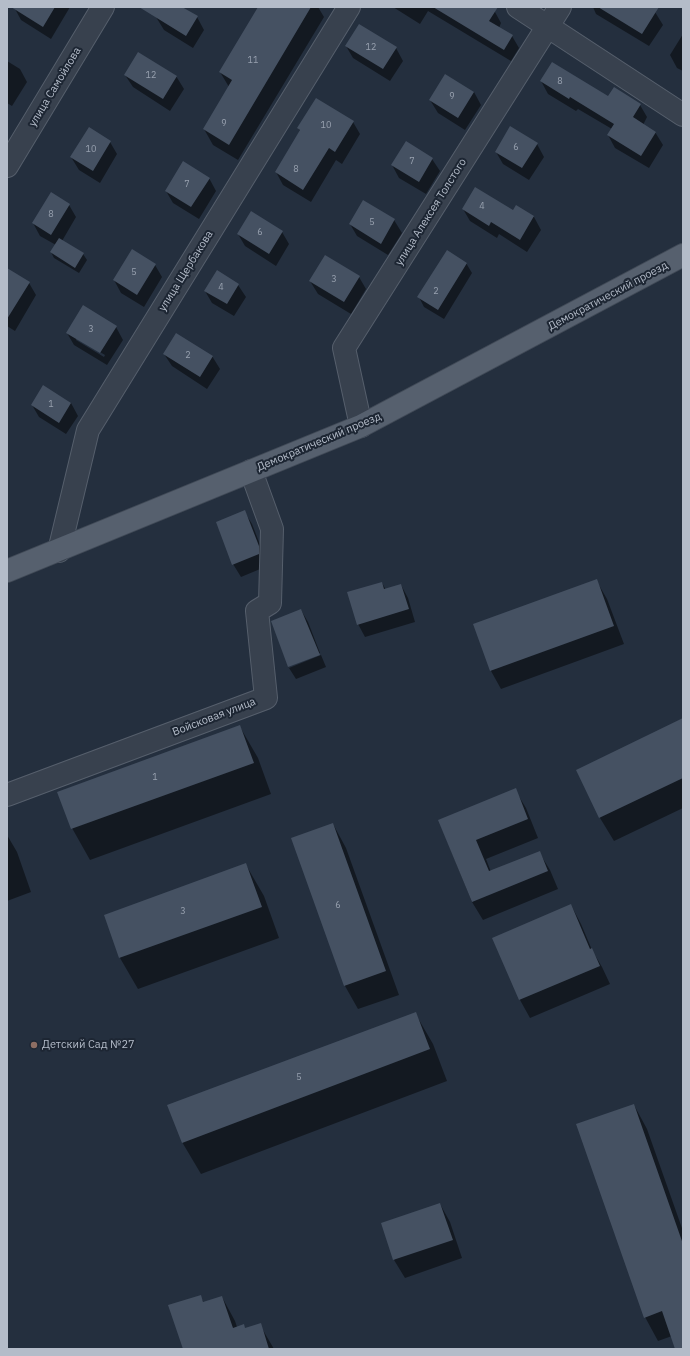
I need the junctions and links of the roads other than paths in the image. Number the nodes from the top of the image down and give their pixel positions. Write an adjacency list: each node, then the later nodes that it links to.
1 (103, 7): 7 (street, улица Самойлова)
2 (349, 7): 11 (street, улица Щербакова)
3 (518, 7): 5 (street)
4 (560, 7): 5 (street, улица Алексея Толстого)
5 (548, 26): 6 (street); 9 (street, улица Алексея Толстого)
6 (683, 115)
7 (7, 166)
8 (683, 256): 9 (main road, Демократический проезд)
9 (361, 426): 10 (main road, Демократический проезд)
10 (251, 471): 11 (main road, Демократический проезд); 13 (street, Войсковая улица)
11 (58, 551): 12 (main road, Демократический проезд)
12 (7, 571)
13 (7, 795)

